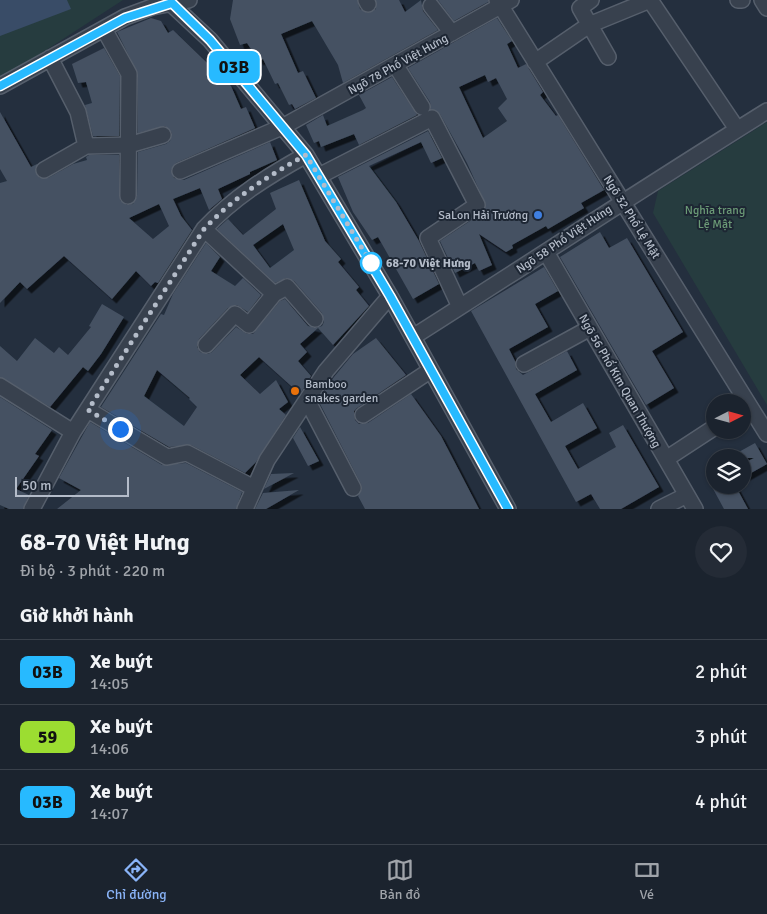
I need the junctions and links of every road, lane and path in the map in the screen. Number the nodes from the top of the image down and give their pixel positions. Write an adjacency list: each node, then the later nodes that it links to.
1 (189, 0): 5 (street)
2 (591, 0): 9 (street)
3 (650, 0): 9 (street); 20 (street)
4 (762, 0): 8 (street)
5 (169, 2): 10 (street); 19 (street)
6 (503, 2): 11 (street, Ngõ 78 Phố Việt Hưng); 14 (street, Ngõ 32 Phố Lệ Mật)
7 (431, 6): 11 (street)
8 (767, 8)
9 (589, 25): 12 (street); 14 (street)
10 (104, 29): 13 (street); 22 (street)
11 (452, 33): 15 (street, Ngõ 78 Phố Việt Hưng)
12 (608, 57)
13 (50, 58): 16 (street); 23 (street)
14 (535, 62): 29 (street, Ngõ 32 Phố Lệ Mật)
15 (396, 66): 17 (street); 19 (street, Ngõ 78 Phố Việt Hưng)
16 (0, 86)
17 (422, 107)
18 (767, 110): 20 (street, Ngõ 58 Phố Việt Hưng)
19 (284, 126): 24 (street); 26 (street, Ngõ 78 Phố Việt Hưng)
20 (737, 129): 29 (street, Ngõ 58 Phố Việt Hưng)
21 (163, 135): 22 (street)
22 (128, 145): 23 (street); 28 (street)
23 (86, 146): 25 (street)
24 (306, 155): 27 (street); 30 (street)
25 (44, 170)
26 (180, 171)
27 (319, 176): 33 (street); 34 (street)
28 (128, 196)
29 (623, 200): 31 (street, Ngõ 58 Phố Việt Hưng); 42 (street, Ngõ 32 Phố Lệ Mật)
30 (204, 229): 32 (street); 44 (street)
31 (546, 252): 34 (street, Ngõ 58 Phố Việt Hưng); 36 (street, Ngõ 56 Phố Kim Quan Thượng)
32 (274, 294): 35 (street); 38 (street)
33 (390, 296): 37 (street); 43 (street)
34 (460, 307): 37 (street, Ngõ 58 Phố Việt Hưng)
35 (315, 319)
36 (590, 328): 39 (street); 50 (street, Ngõ 56 Phố Kim Quan Thượng)
37 (413, 337): 40 (street)
38 (206, 346)
39 (524, 364)
40 (431, 370): 45 (street); 56 (street)
41 (0, 386): 47 (street)
42 (737, 394)
43 (307, 400): 51 (street); 52 (street)
44 (88, 410): 47 (street); 51 (street)
45 (363, 415)
46 (751, 415): 49 (street, Ngõ 32 Phố Lệ Mật)
47 (73, 432): 54 (street)
48 (706, 434): 50 (street)
49 (767, 434)
50 (666, 459): 53 (street, Ngõ 56 Phố Kim Quan Thượng)
51 (254, 488): 55 (street)
52 (353, 488)
53 (687, 495): 57 (street); 58 (street, Ngõ 56 Phố Kim Quan Thượng)
54 (32, 509)
55 (245, 509)
56 (508, 509)
57 (659, 509)
58 (695, 509)

